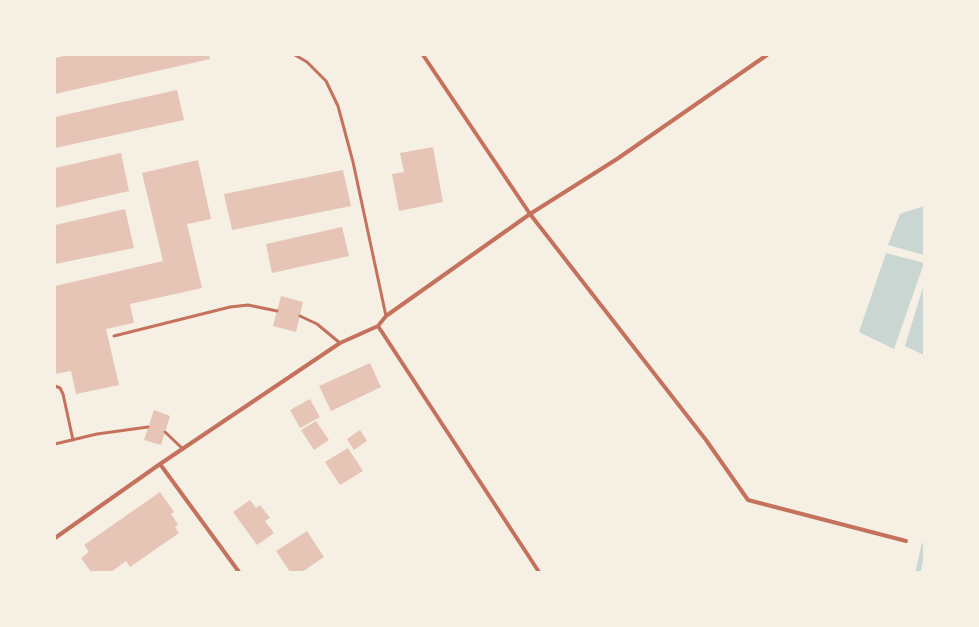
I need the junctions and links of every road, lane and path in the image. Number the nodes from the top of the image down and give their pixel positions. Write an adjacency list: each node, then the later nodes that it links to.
1 (295, 55): 7 (lane)
2 (423, 55): 4 (street)
3 (767, 55): 4 (street)
4 (530, 214): 7 (street); 19 (street)
5 (277, 311): 9 (lane)
6 (300, 316): 10 (lane)
7 (386, 316): 8 (street)
8 (378, 326): 10 (street); 21 (street)
9 (114, 336)
10 (340, 343): 16 (street)
11 (55, 386): 14 (lane)
12 (148, 427): 14 (lane)
13 (165, 432): 16 (lane)
14 (73, 440): 15 (lane)
15 (55, 444)
16 (183, 449): 17 (street)
17 (160, 464): 18 (street); 20 (street)
18 (55, 538)
19 (906, 541)
20 (239, 572)
21 (539, 572)

